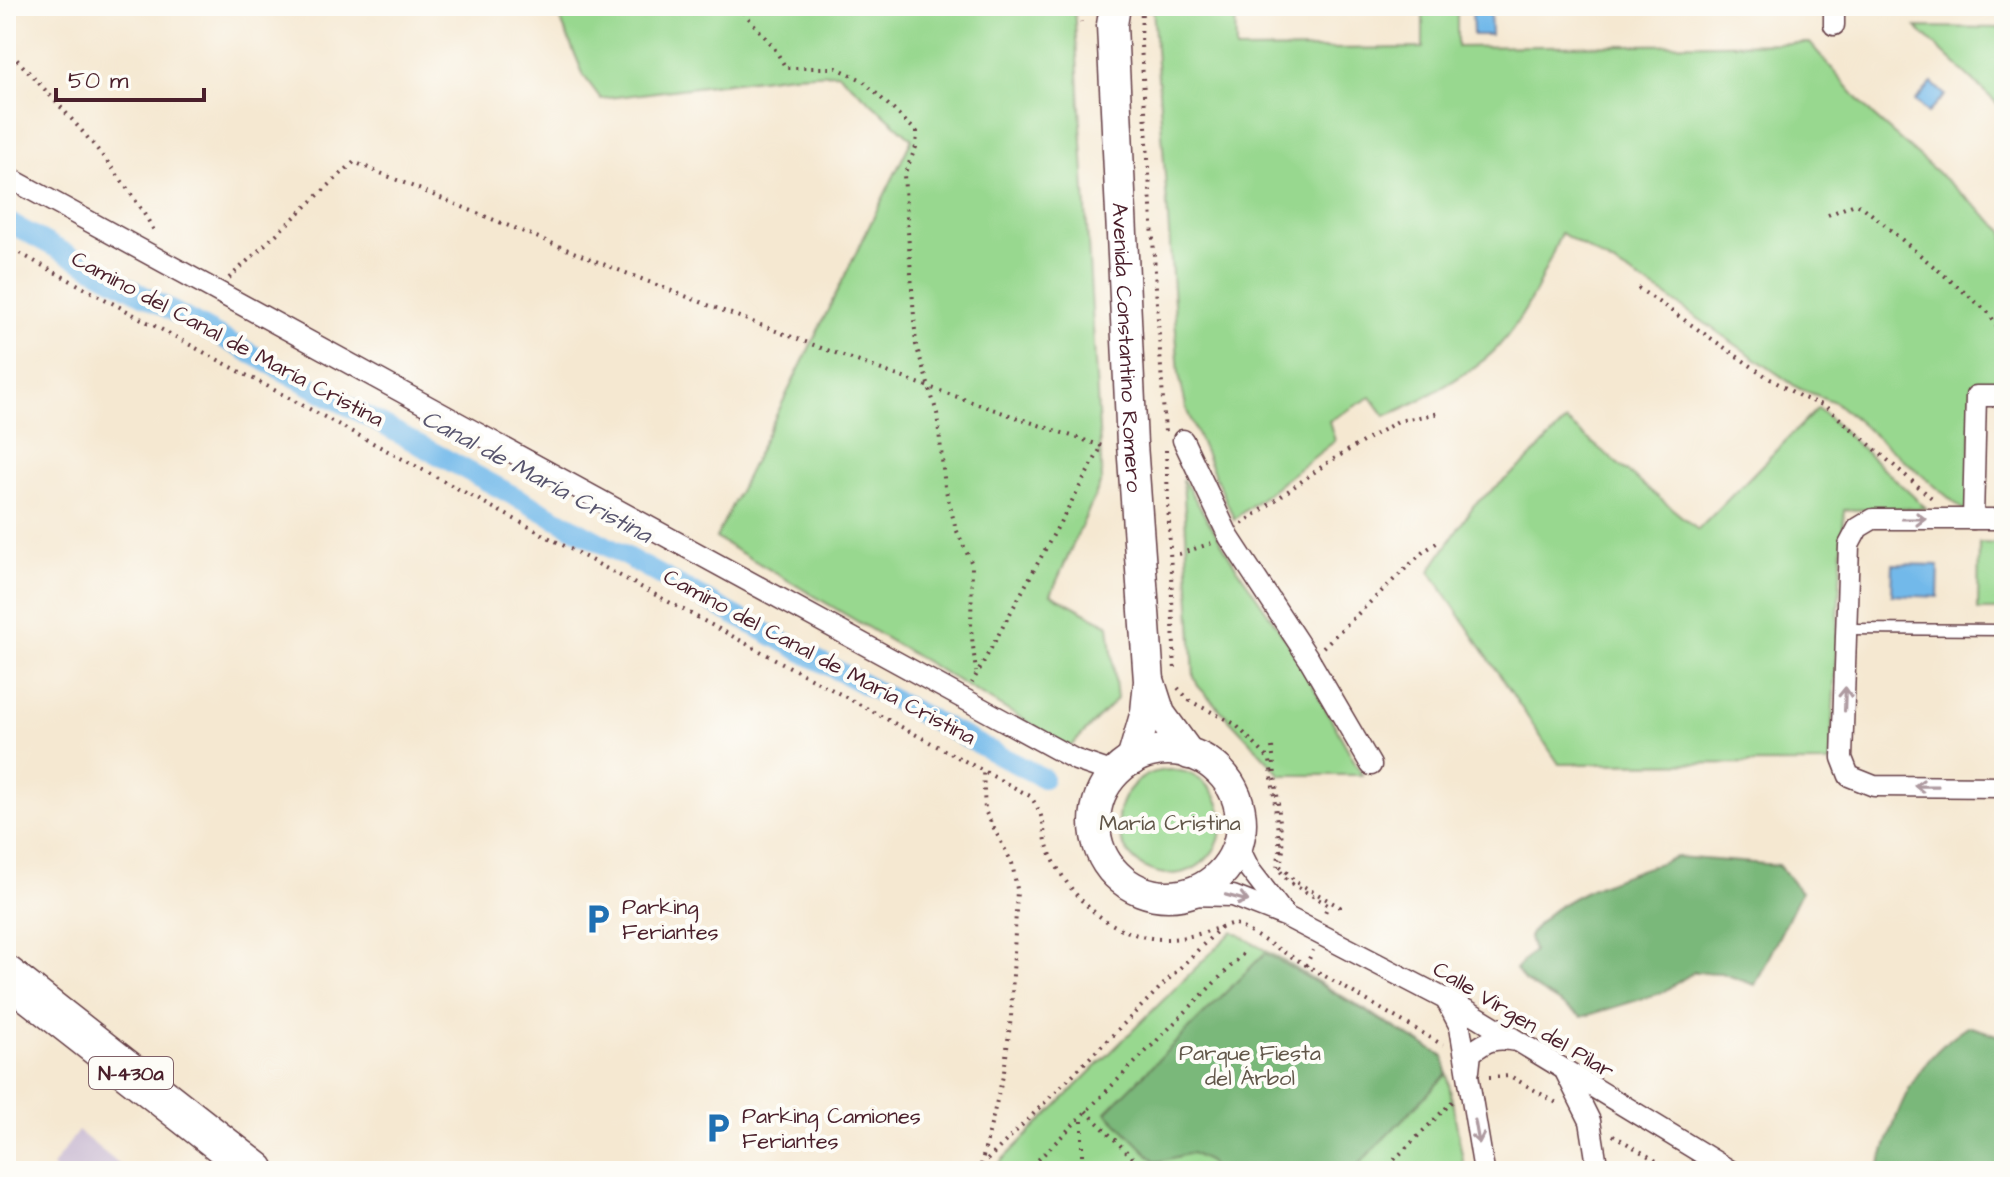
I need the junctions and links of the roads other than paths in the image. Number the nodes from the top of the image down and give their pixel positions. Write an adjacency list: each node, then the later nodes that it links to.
1 (1103, 12): 9 (street, Avenida Constantino Romero)
2 (6, 176): 12 (street, Camino del Canal de María Cristina)
3 (2004, 396): 5 (street)
4 (1183, 440): 11 (street)
5 (1964, 519): 6 (street); 7 (street, one-way to 5)
6 (2004, 519)
7 (1847, 629): 8 (lane); 13 (street, one-way to 7)
8 (2004, 630)
9 (1149, 681): 10 (street, Avenida Constantino Romero); 12 (street, Avenida Constantino Romero)
10 (1189, 754): 12 (street); 14 (street)
11 (1371, 765)
12 (1123, 766): 15 (street)
13 (2004, 787)
14 (1237, 844): 15 (street); 16 (street, Calle Virgen del Pilar)
15 (1184, 895): 16 (street, Calle Virgen del Pilar, one-way to 16)
16 (1287, 917): 18 (street, Calle Virgen del Pilar)
17 (6, 975): 24 (highway, N-430a)
18 (1445, 998): 19 (street, Calle Virgen del Pilar); 21 (street)
19 (1522, 1042): 20 (street, Calle Virgen del Pilar); 21 (street)
20 (1563, 1068): 22 (street, Calle Virgen del Pilar); 23 (street)
21 (1463, 1087): 25 (street, one-way to 25)
22 (1629, 1110): 23 (street); 27 (street, Calle Virgen del Pilar)
23 (1590, 1121): 26 (street)
24 (256, 1171)
25 (1484, 1171)
26 (1598, 1171)
27 (1731, 1171)

